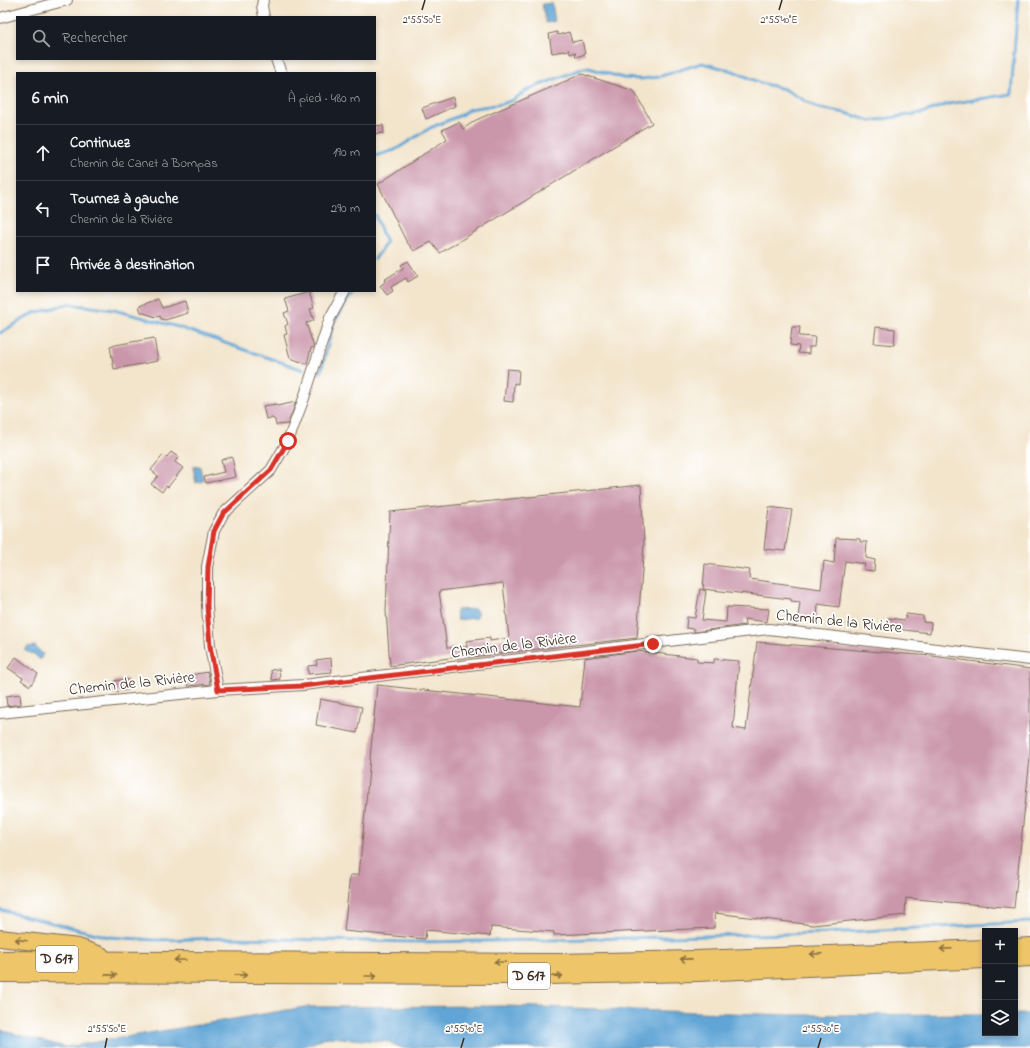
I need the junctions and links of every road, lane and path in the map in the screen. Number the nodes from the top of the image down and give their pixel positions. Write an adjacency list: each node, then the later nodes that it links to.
1 (66, 0): 4 (street)
2 (263, 0): 3 (street)
3 (264, 16)
4 (0, 18)
5 (276, 60): 6 (street)
6 (281, 72)
7 (344, 292): 9 (street)
8 (1030, 660): 9 (street, Chemin de la Rivière)
9 (218, 690): 10 (street, Chemin de la Rivière)
10 (0, 712)
11 (0, 938): 17 (highway, one-way to 11)
12 (1018, 946): 13 (highway)
13 (1030, 946)
14 (982, 948): 17 (highway, D 617, one-way to 17)
15 (1030, 958): 18 (highway)
16 (0, 959): 17 (highway, D 617)
17 (114, 959)
18 (1018, 959)
19 (982, 960): 21 (highway, D 617, one-way to 19)
20 (0, 974): 21 (highway, D 617)
21 (72, 974): 22 (highway)
22 (0, 984)

